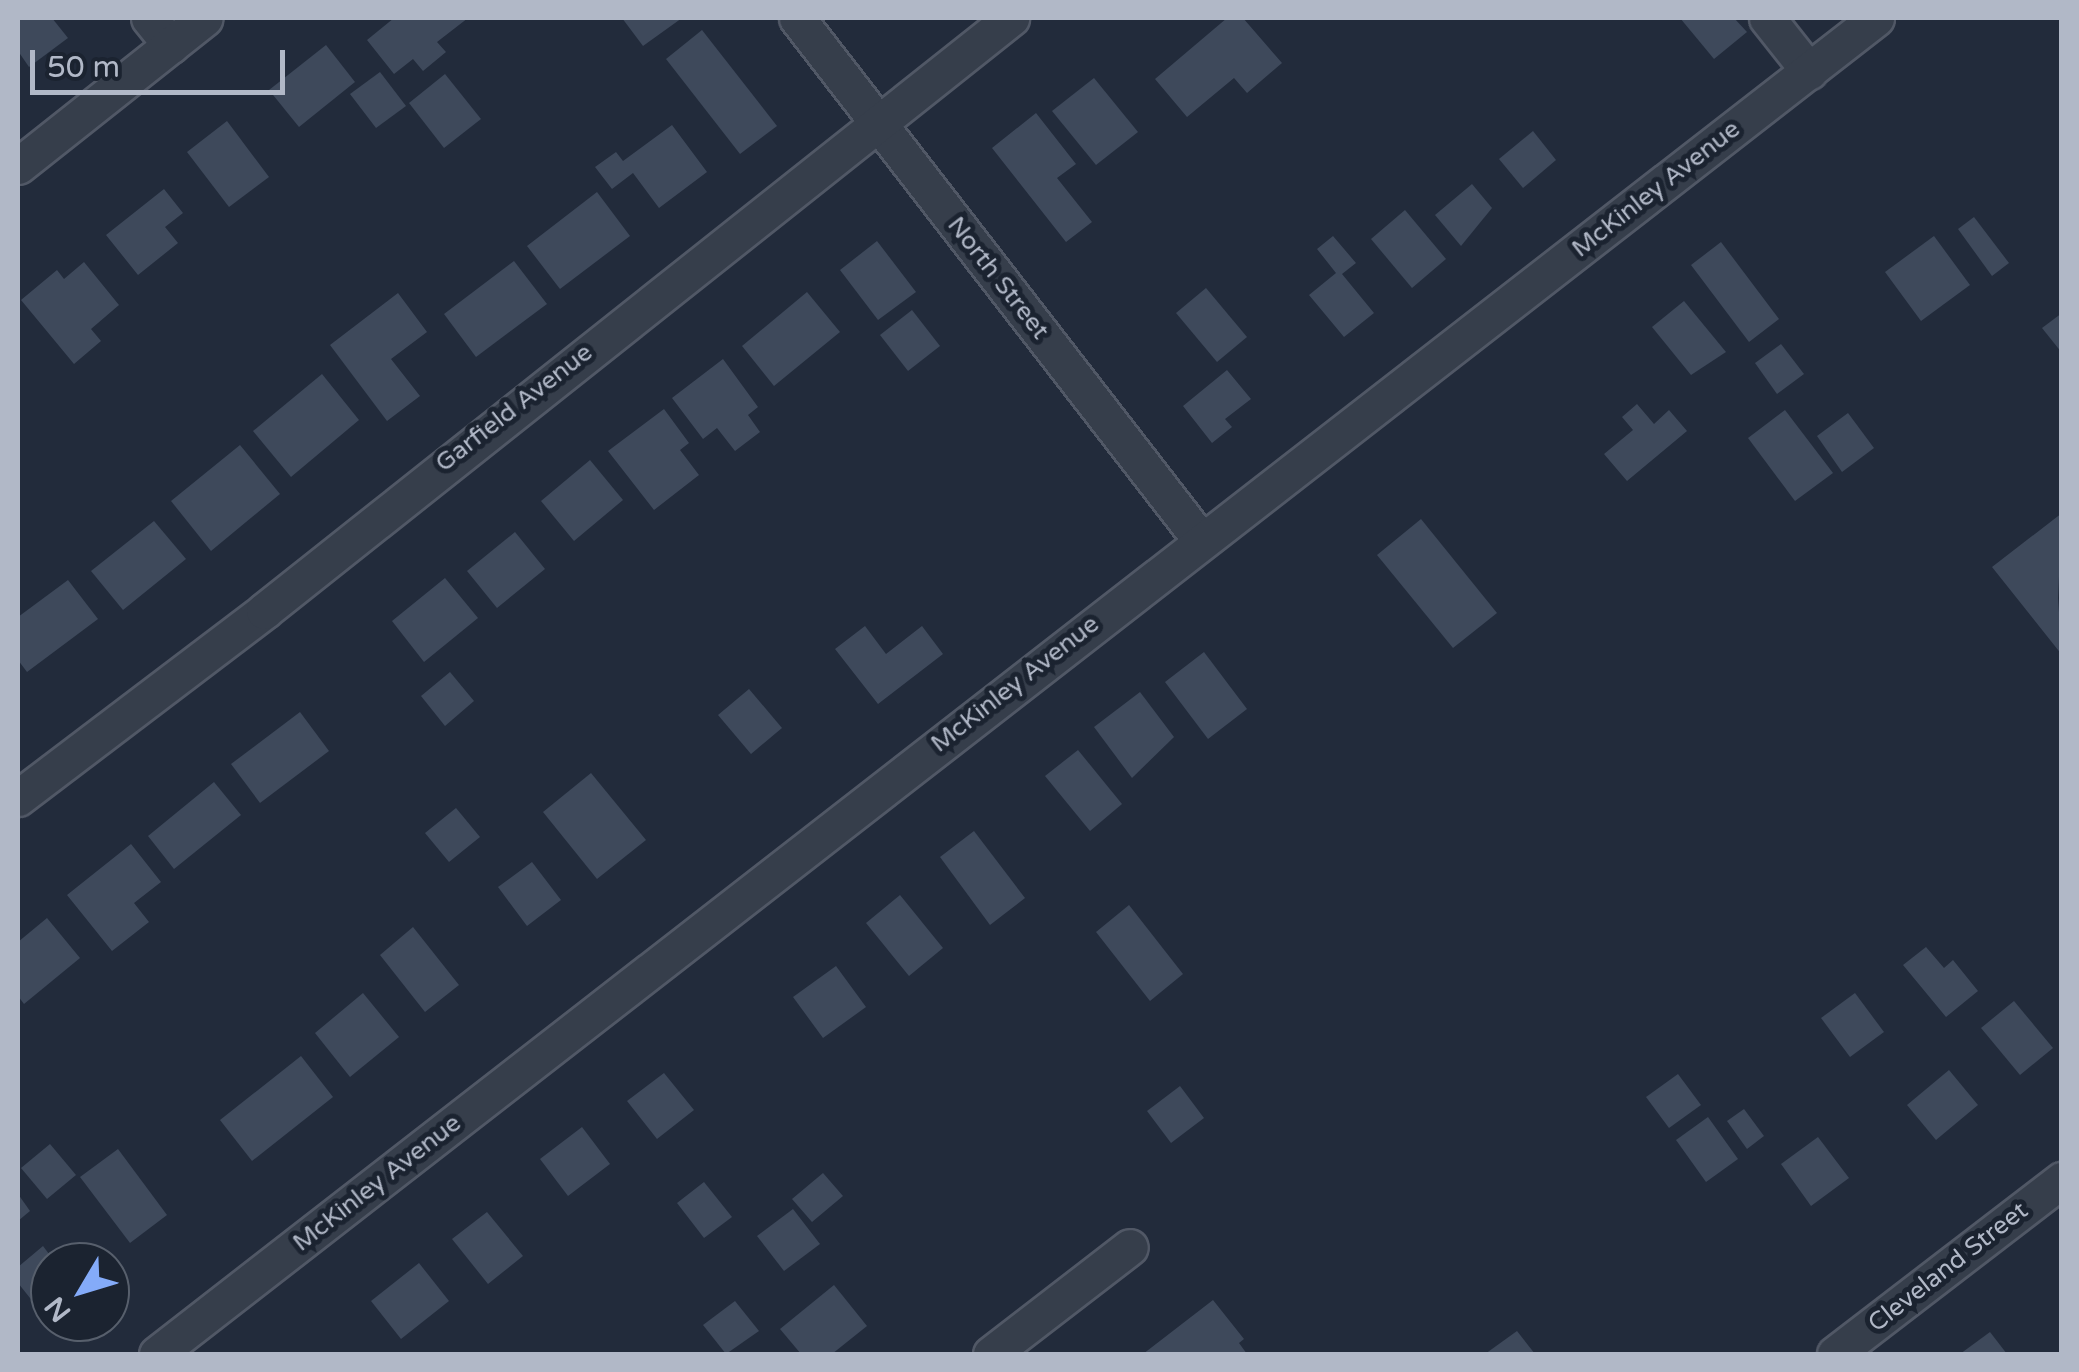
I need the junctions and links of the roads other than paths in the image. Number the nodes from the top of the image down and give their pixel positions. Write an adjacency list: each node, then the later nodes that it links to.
1 (205, 18): 6 (street)
2 (797, 18): 8 (street, North Street)
3 (1012, 18): 8 (street, Garfield Avenue)
4 (1767, 18): 7 (street)
5 (1876, 18): 7 (street, McKinley Avenue)
6 (160, 31): 9 (street)
7 (1808, 72): 10 (street, McKinley Avenue)
8 (876, 121): 10 (street, North Street); 11 (street, Garfield Avenue)
9 (18, 166)
10 (1200, 539): 14 (street, McKinley Avenue)
11 (18, 798)
12 (2062, 1180): 16 (street, Cleveland Street)
13 (1130, 1247): 15 (street)
14 (158, 1354)
15 (992, 1354)
16 (1835, 1354)

